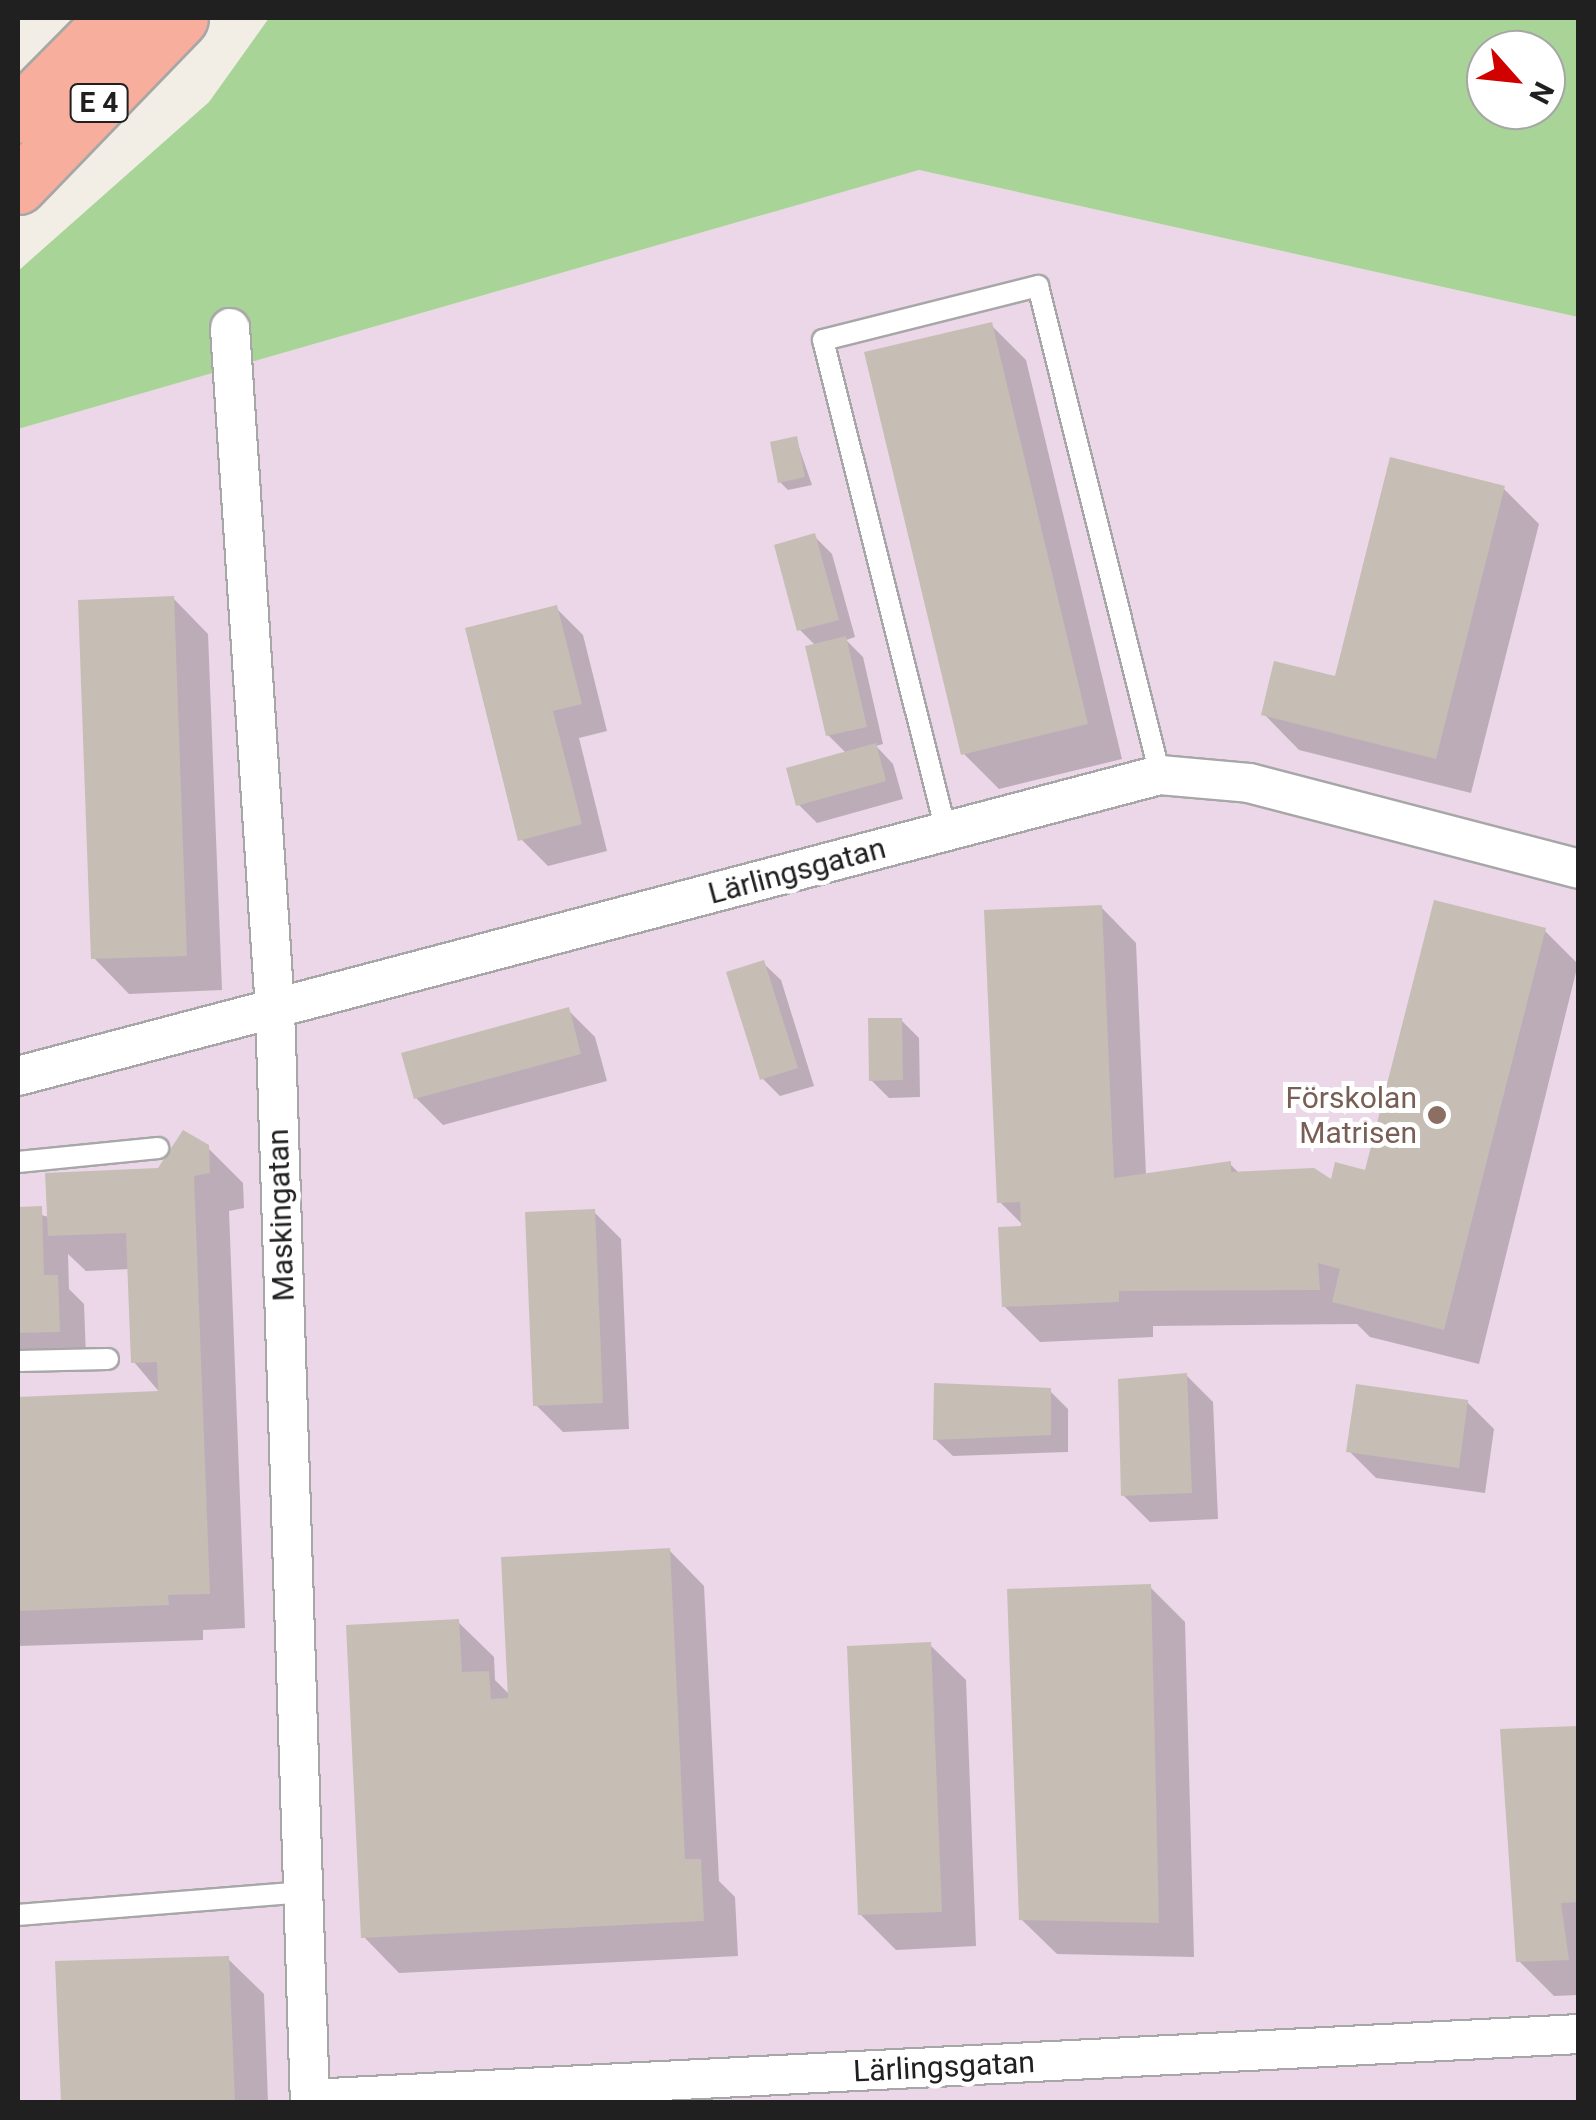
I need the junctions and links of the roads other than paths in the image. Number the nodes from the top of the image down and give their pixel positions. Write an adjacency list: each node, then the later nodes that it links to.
1 (114, 18): 3 (highway, E 4)
2 (180, 18): 4 (highway, E 4)
3 (18, 115)
4 (18, 186)
5 (230, 328): 9 (street, Maskingatan)
6 (1160, 774): 7 (street, Lärlingsgatan); 7 (lane); 8 (street, Lärlingsgatan)
7 (946, 831): 9 (street, Lärlingsgatan)
8 (1578, 869)
9 (274, 1009): 10 (street, Lärlingsgatan); 15 (street, Maskingatan)
10 (18, 1076)
11 (158, 1148): 12 (lane)
12 (18, 1162)
13 (108, 1359): 14 (lane)
14 (18, 1361)
15 (304, 1892): 16 (lane); 18 (street, Maskingatan)
16 (18, 1914)
17 (1578, 2034): 18 (street, Lärlingsgatan)
18 (310, 2101)

